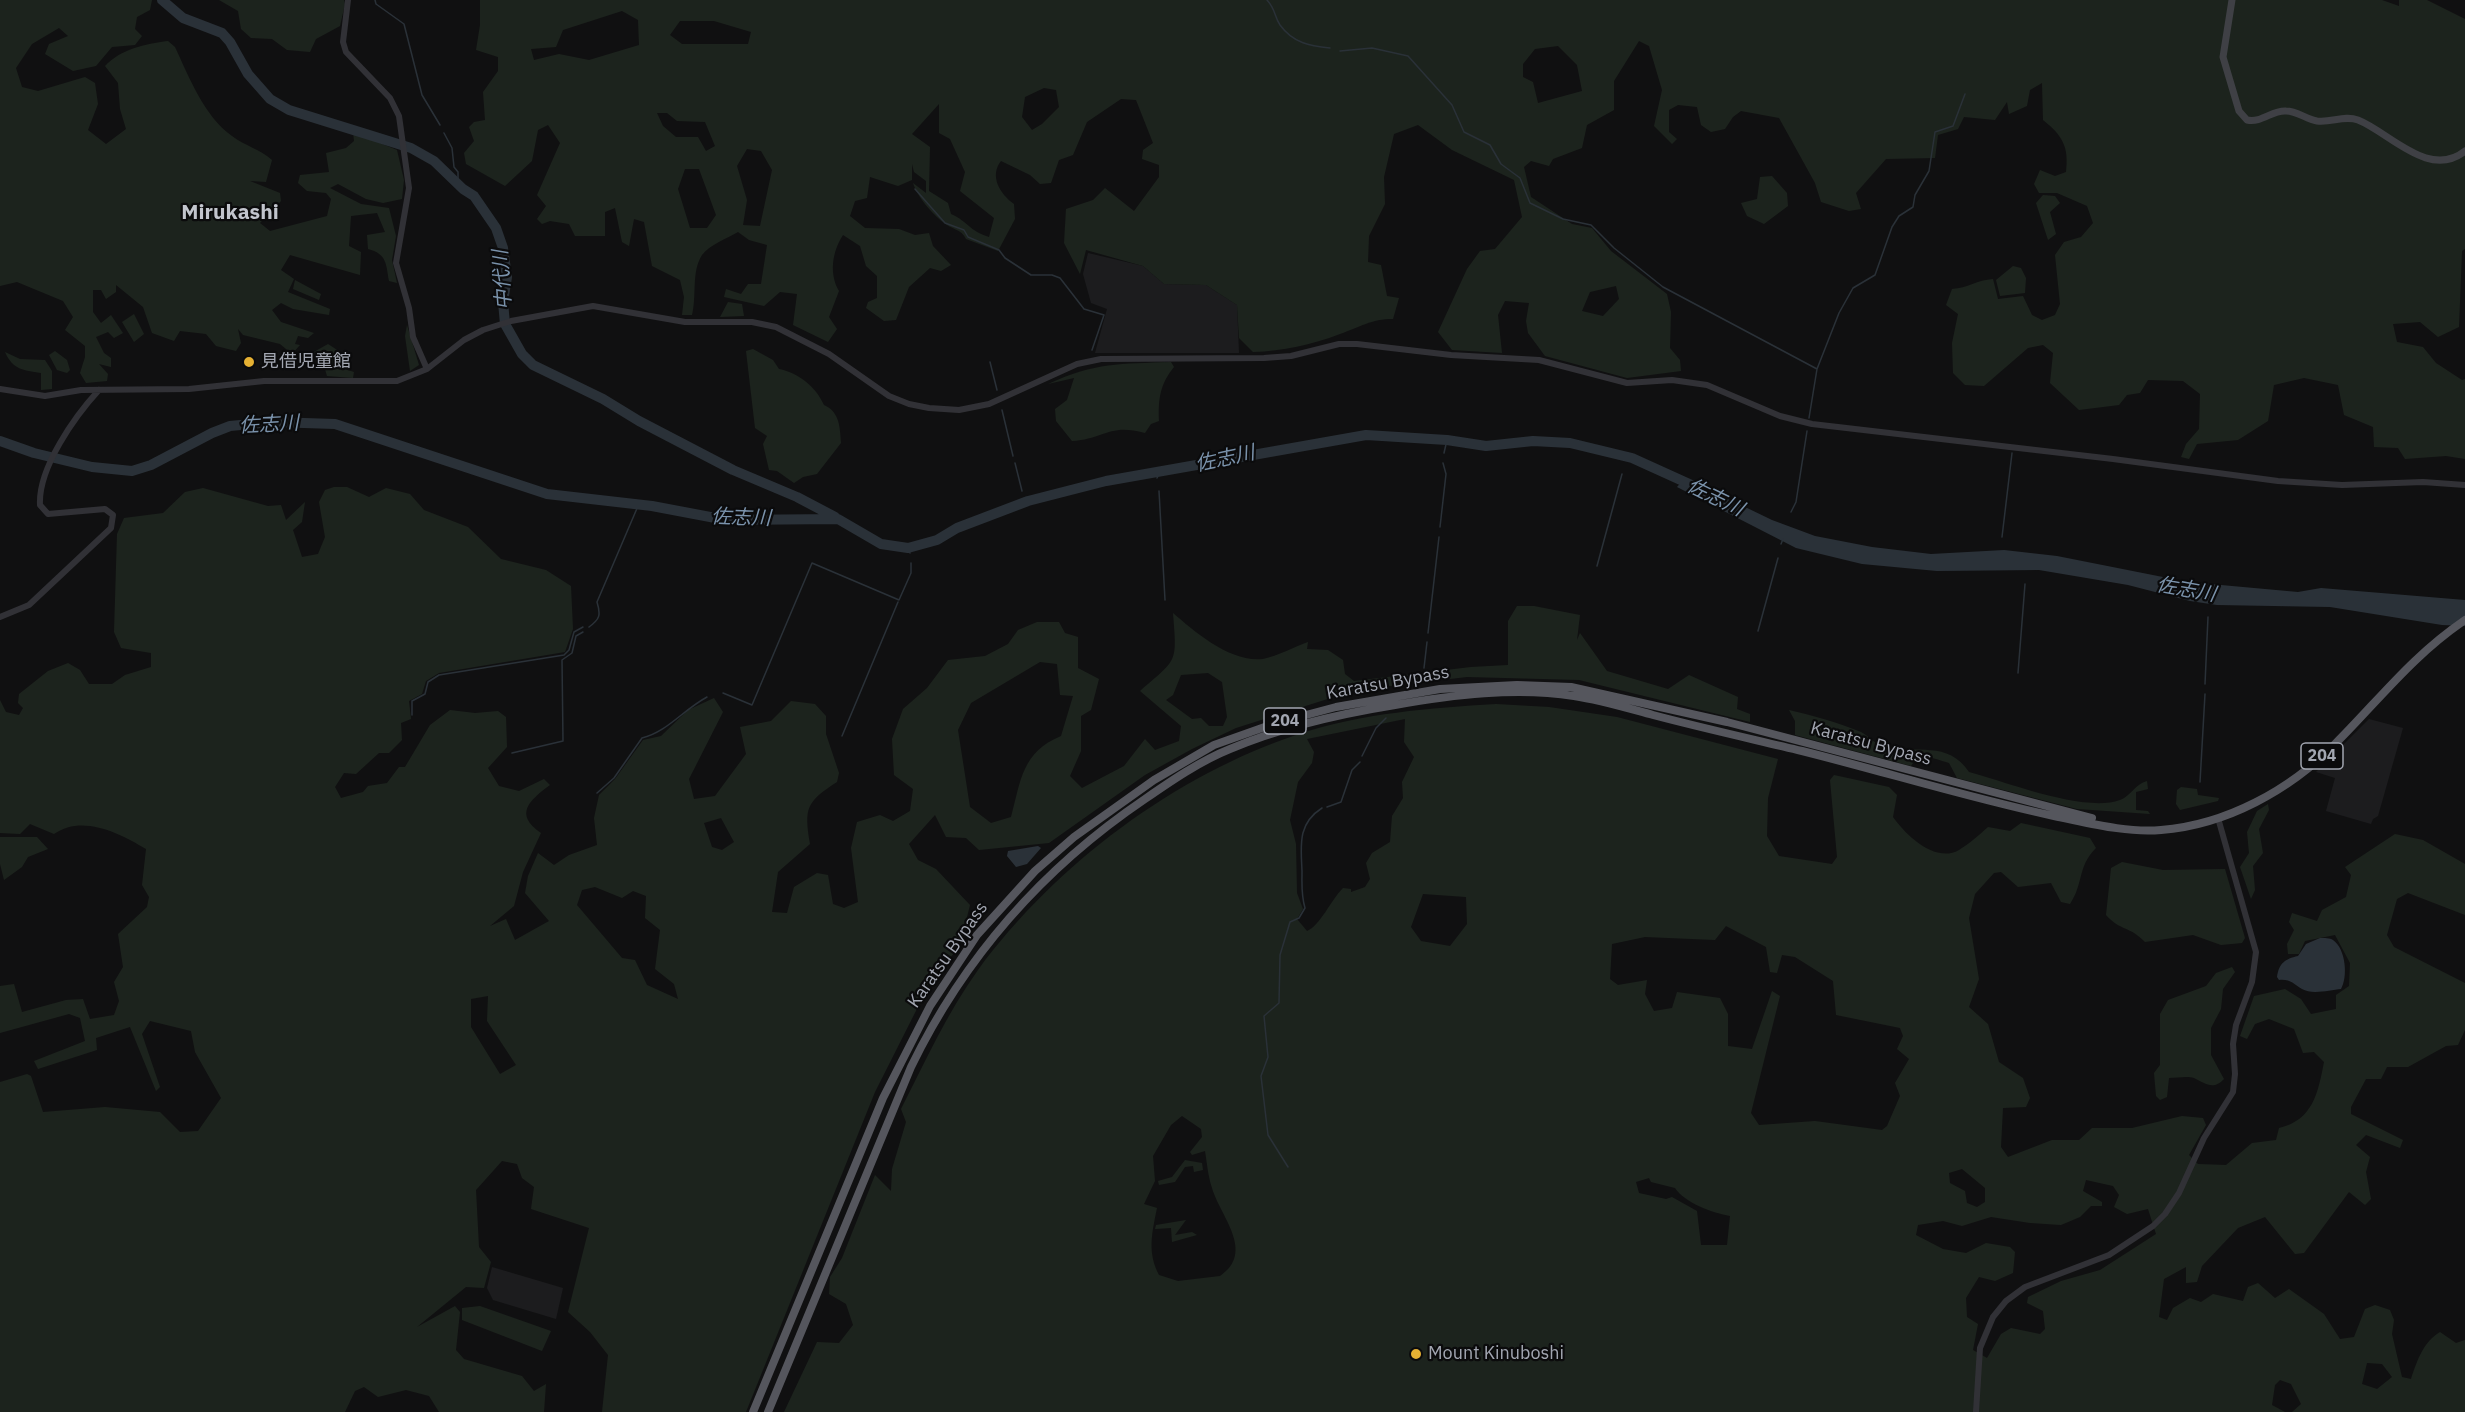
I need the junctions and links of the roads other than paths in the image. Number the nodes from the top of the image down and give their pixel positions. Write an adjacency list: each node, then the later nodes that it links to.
1 (348, 0): 4 (street)
2 (2232, 0): 3 (main road)
3 (2465, 151)
4 (427, 369): 6 (street); 7 (street)
5 (0, 389): 6 (street)
6 (99, 390): 8 (street)
7 (2465, 485)
8 (0, 617)
9 (2465, 620): 10 (highway, Karatsu Bypass / 204)
10 (2218, 818): 11 (highway, Karatsu Bypass / 204); 14 (street)
11 (2173, 828): 12 (highway, Karatsu Bypass / 204); 13 (highway, Karatsu Bypass / 204)
12 (753, 1412)
13 (768, 1412)
14 (1976, 1412)

